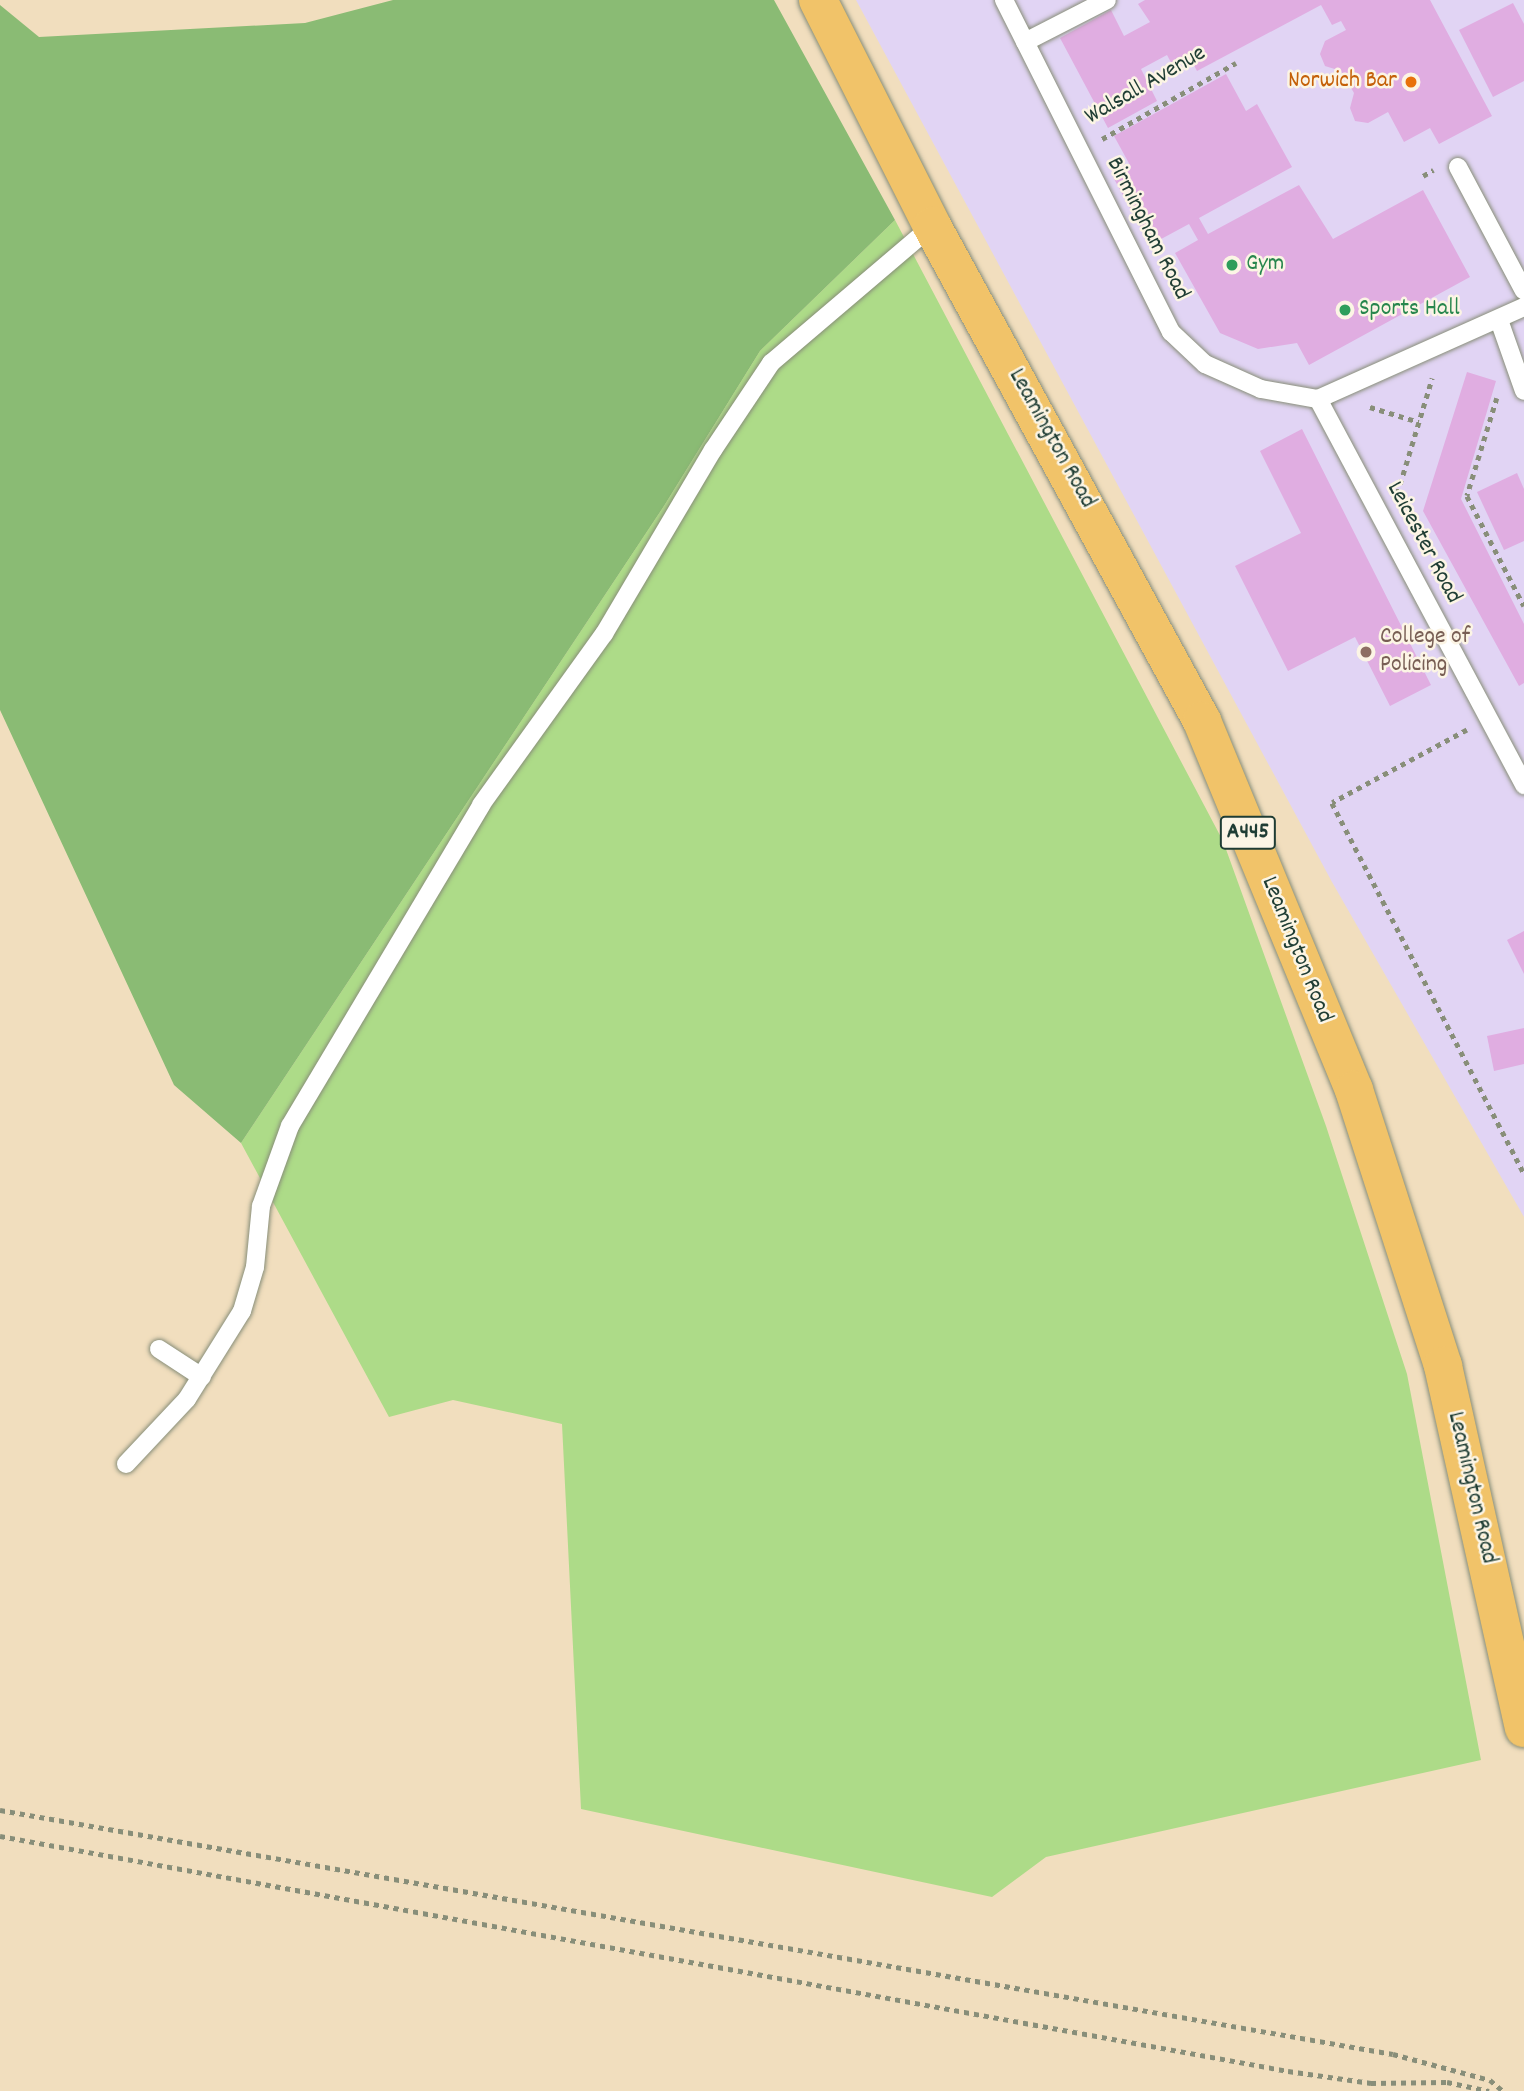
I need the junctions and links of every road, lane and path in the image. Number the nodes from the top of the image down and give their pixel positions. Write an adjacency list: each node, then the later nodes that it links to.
1 (818, 0): 8 (main road, Leamington Road / A445)
2 (1004, 0): 4 (lane, Birmingham Road)
3 (1107, 0): 4 (lane)
4 (1025, 42): 6 (lane, Birmingham Road)
5 (1236, 63): 6 (path, Walsall Avenue)
6 (1080, 152): 15 (lane, Birmingham Road)
7 (1458, 167): 9 (lane)
8 (932, 226): 23 (lane); 25 (main road, Leamington Road / A445)
9 (1524, 291)
10 (1524, 307): 11 (lane)
11 (1499, 320): 12 (lane); 13 (lane)
12 (1441, 346): 15 (lane); 16 (path)
13 (1510, 354): 14 (lane); 18 (path)
14 (1524, 391)
15 (1327, 396): 16 (path); 17 (lane, Leicester Road)
16 (1419, 422): 17 (path)
17 (1387, 528): 19 (lane, Leicester Road)
18 (1524, 606)
19 (1489, 719): 20 (lane, Leicester Road); 21 (path)
20 (1524, 785)
21 (1524, 1173)
22 (159, 1349): 23 (lane)
23 (202, 1377): 24 (lane)
24 (126, 1464)
25 (1524, 1728)
26 (0, 1810): 29 (path)
27 (0, 1836): 28 (path)
28 (1489, 2091)
29 (1503, 2091)

